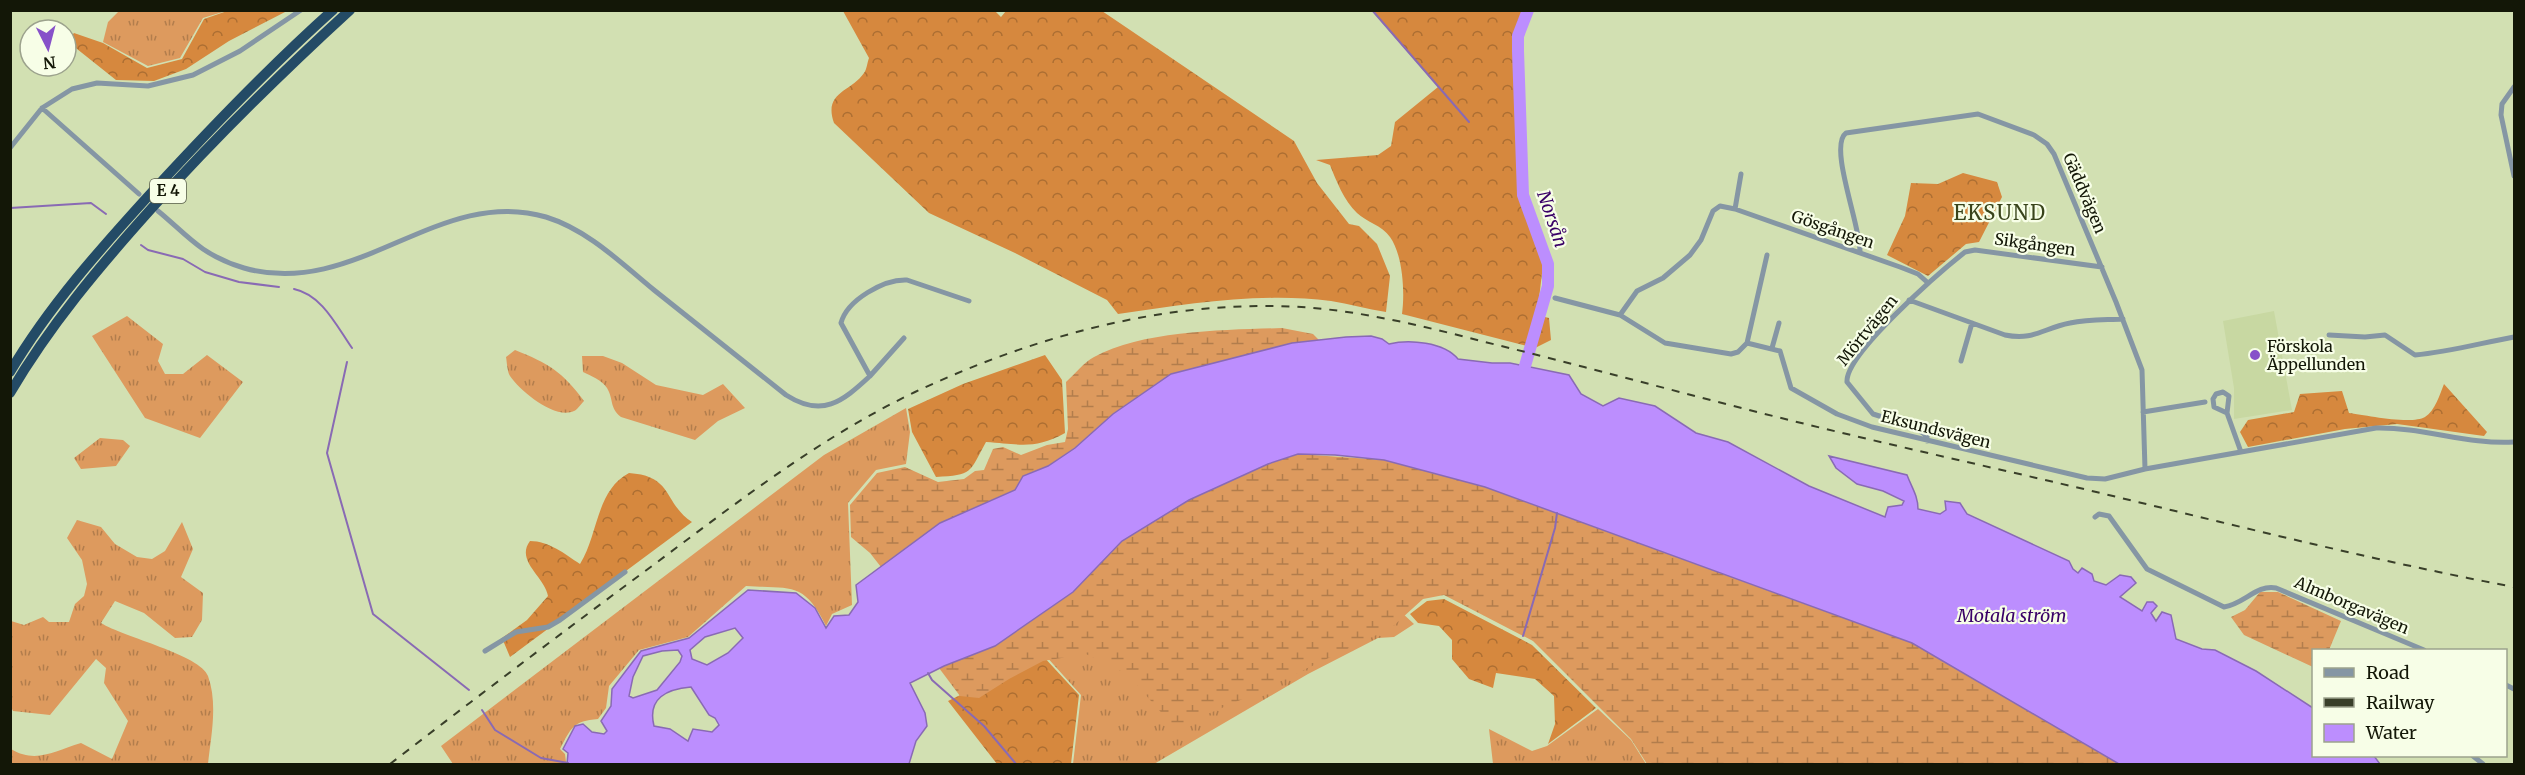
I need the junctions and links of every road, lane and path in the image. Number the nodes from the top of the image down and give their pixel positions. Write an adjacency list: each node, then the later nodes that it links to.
1 (301, 10): 5 (street)
2 (333, 10): 30 (highway, E 4)
3 (350, 10): 32 (highway, E 4)
4 (2514, 87): 8 (street)
5 (42, 108): 6 (street); 9 (street)
6 (10, 148)
7 (1741, 174): 10 (street)
8 (2514, 176)
9 (140, 195)
10 (1735, 209): 12 (street, Gösgången); 20 (street, Gösgången)
11 (158, 211): 31 (street)
12 (1860, 252): 15 (street, Gäddvägen); 16 (street, Gösgången)
13 (1965, 252): 15 (street, Sikgången); 16 (street, Mörtvägen)
14 (1767, 255): 27 (street)
15 (2102, 267): 21 (street, Gäddvägen)
16 (1927, 282): 18 (street, Mörtvägen)
17 (1555, 298): 20 (street)
18 (1909, 300): 23 (street); 36 (street, Mörtvägen)
19 (969, 301): 31 (street)
20 (1620, 315): 27 (street)
21 (2123, 319): 23 (street); 34 (street, Gäddvägen)
22 (1779, 323): 28 (street)
23 (1972, 323): 29 (street)
24 (2329, 335): 25 (street)
25 (2514, 337)
26 (904, 338): 31 (street)
27 (1748, 343): 28 (street)
28 (1772, 348): 36 (street, Eksundsvägen)
29 (1961, 361)
30 (10, 372)
31 (870, 376)
32 (10, 393)
33 (2205, 402): 34 (street)
34 (2143, 412): 39 (street, Gäddvägen)
35 (2227, 413): 38 (street)
36 (1927, 441): 39 (street, Eksundsvägen)
37 (2514, 442): 38 (street, Eksundsvägen)
38 (2241, 452): 39 (street, Eksundsvägen)
39 (2145, 469)
40 (2095, 517): 42 (street, Almborgavägen)
41 (625, 572): 43 (street)
42 (2419, 649)
43 (485, 651)

